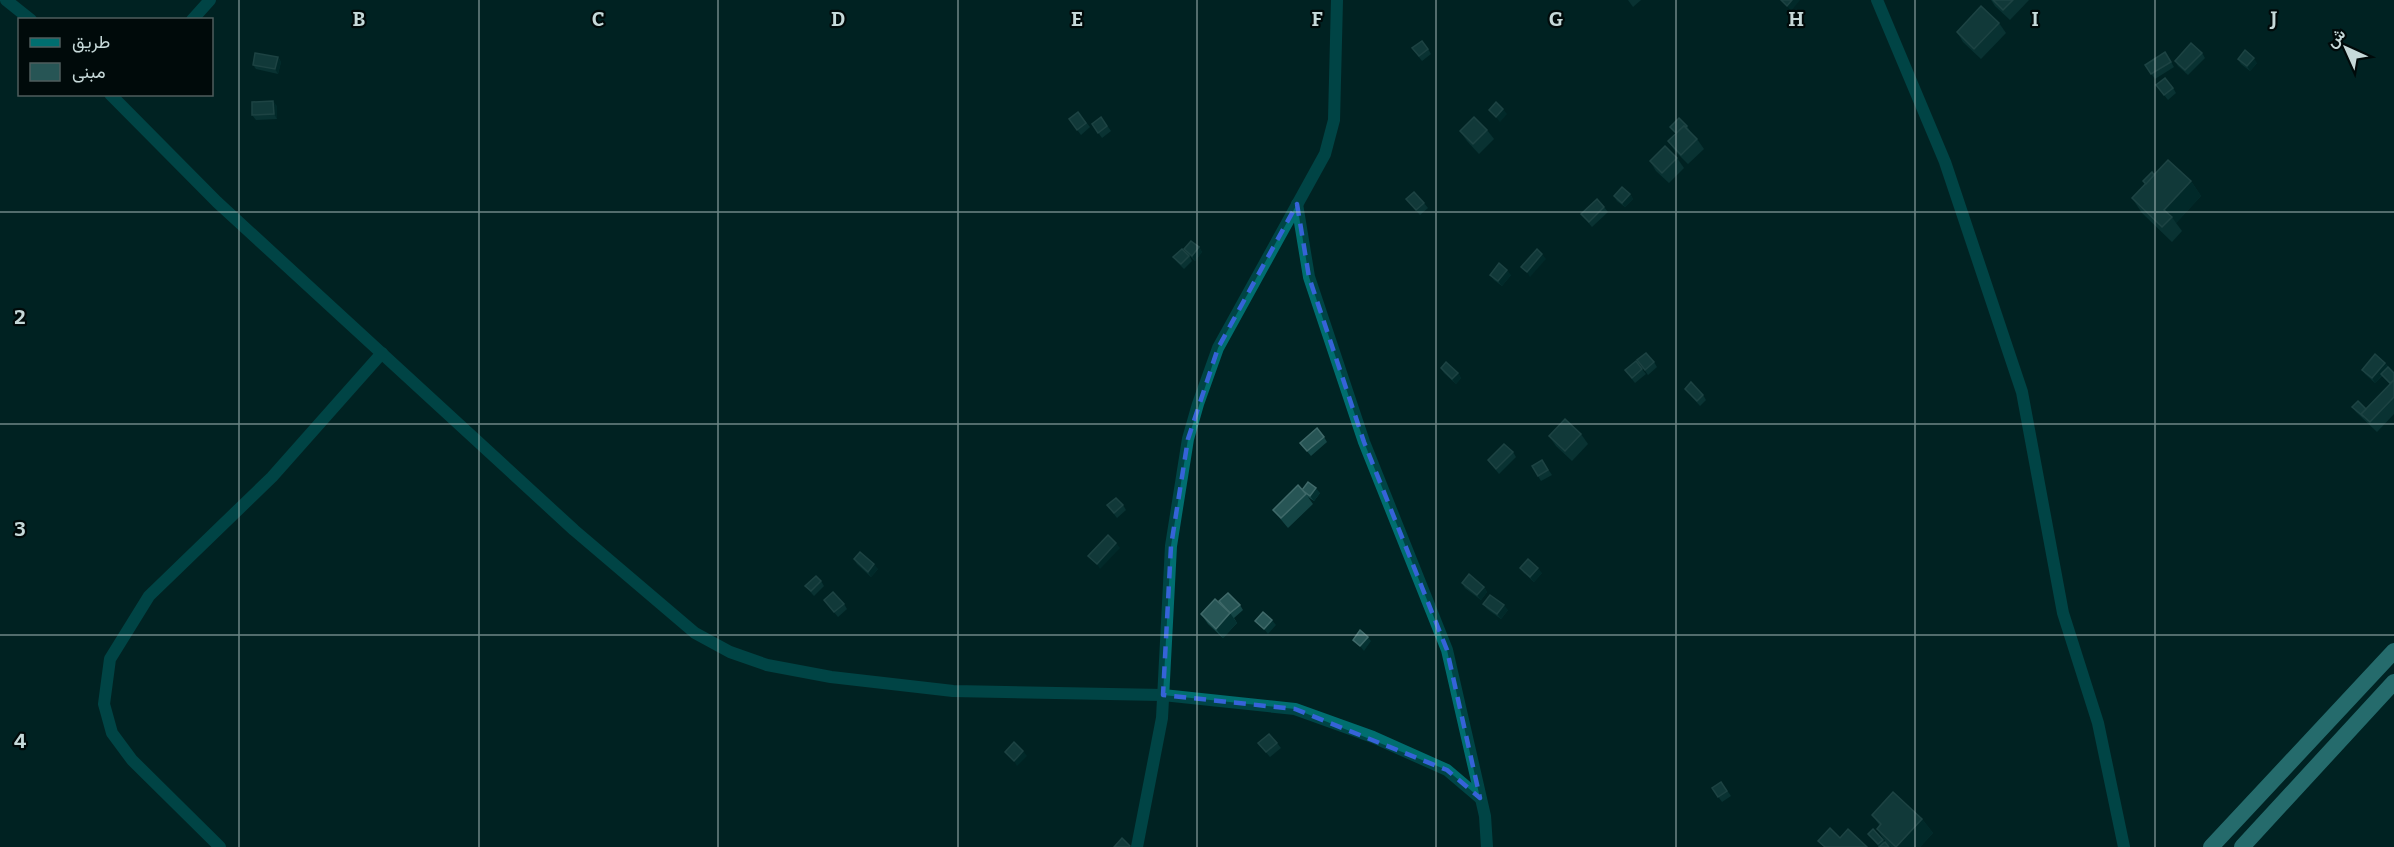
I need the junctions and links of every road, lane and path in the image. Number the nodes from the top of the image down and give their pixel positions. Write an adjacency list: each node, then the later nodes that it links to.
1 (6, 0): 5 (street)
2 (210, 0): 6 (street)
3 (1338, 0): 8 (street)
4 (1877, 0): 17 (street)
5 (28, 18)
6 (194, 18)
7 (118, 97): 9 (street)
8 (1297, 204): 12 (street); 13 (street)
9 (382, 353): 12 (street); 14 (street)
10 (2394, 651): 18 (highway)
11 (2394, 682): 19 (highway)
12 (1163, 695): 13 (street); 15 (street)
13 (1480, 798): 16 (street)
14 (220, 847)
15 (1137, 847)
16 (1487, 847)
17 (2124, 847)
18 (2211, 847)
19 (2242, 847)

